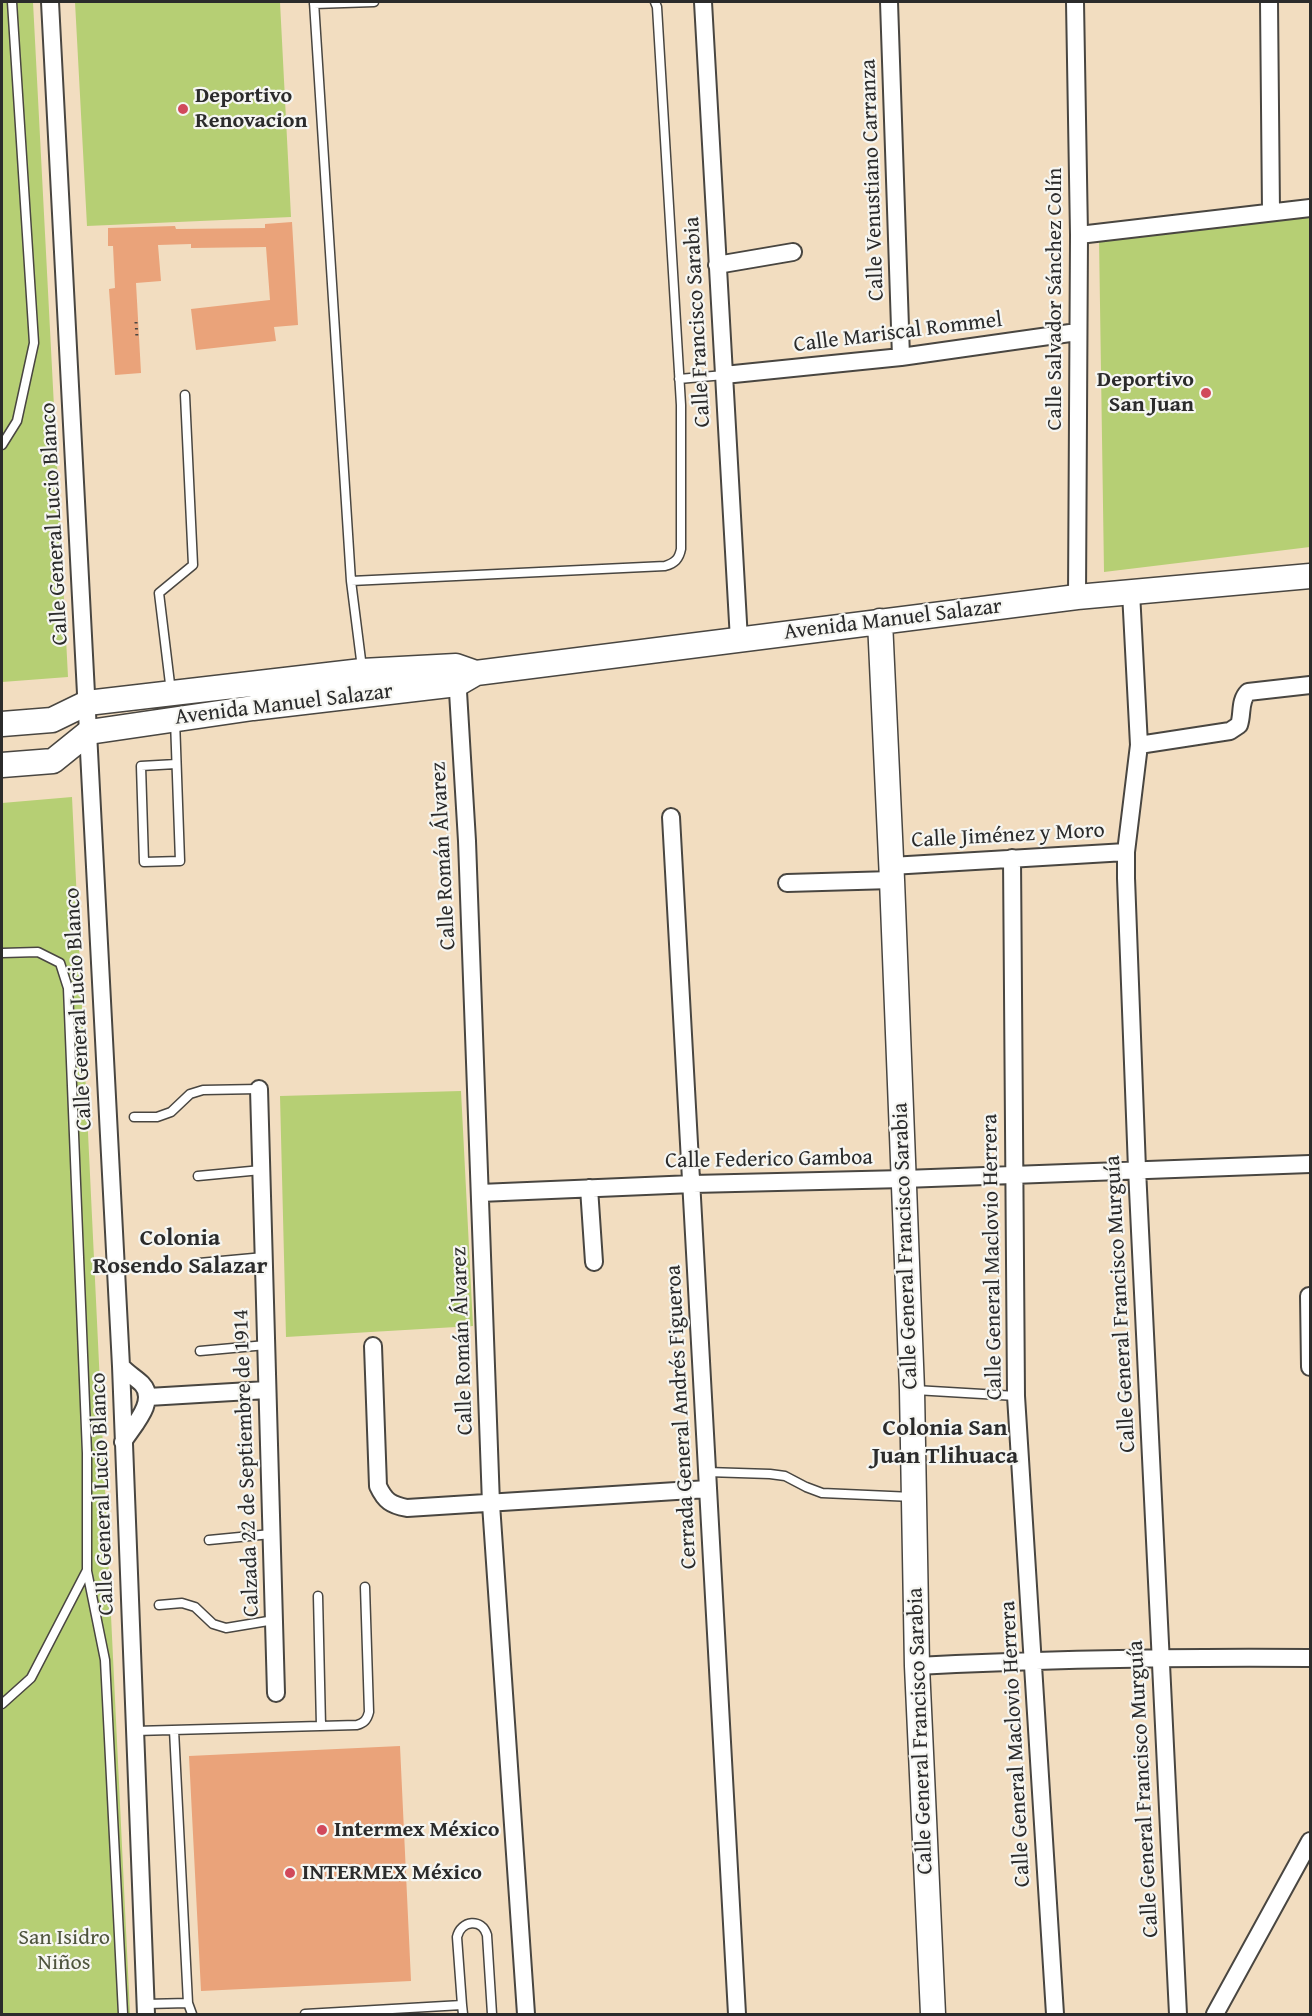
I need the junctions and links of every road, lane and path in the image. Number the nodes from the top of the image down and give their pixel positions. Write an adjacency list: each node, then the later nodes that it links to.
1 (12, 2): 22 (lane)
2 (50, 2): 33 (street, Calle General Lucio Blanco)
3 (374, 2): 9 (lane)
4 (655, 2): 20 (lane)
5 (703, 2): 14 (street, Calle Francisco Sarabia)
6 (890, 2): 18 (street, Calle Venustiano Carranza)
7 (1075, 2): 12 (street, Calle Salvador Sánchez Colín)
8 (1269, 2): 11 (street)
9 (314, 3): 24 (lane)
10 (1311, 208): 11 (street)
11 (1271, 212): 12 (street)
12 (1079, 235): 16 (street, Calle Salvador Sánchez Colín)
13 (793, 252): 14 (street)
14 (717, 265): 19 (street, Calle Francisco Sarabia)
15 (136, 322): 17 (path)
16 (1077, 332): 18 (street, Calle Mariscal Rommel); 26 (street, Calle Salvador Sánchez Colín)
17 (137, 338)
18 (901, 357): 19 (street, Calle Mariscal Rommel)
19 (724, 375): 20 (lane); 28 (street, Calle Francisco Sarabia)
20 (679, 379): 24 (lane)
21 (185, 395): 34 (lane)
22 (2, 445)
23 (1311, 576): 25 (street, Avenida Manuel Salazar)
24 (351, 581): 30 (lane)
25 (1131, 592): 26 (street, Avenida Manuel Salazar); 38 (street, Calle General Francisco Murguía)
26 (1077, 597): 27 (street, Avenida Manuel Salazar)
27 (880, 621): 28 (street, Avenida Manuel Salazar); 44 (street, Calle General Francisco Sarabia)
28 (739, 640): 29 (street, Avenida Manuel Salazar)
29 (463, 674): 30 (street, Avenida Manuel Salazar); 57 (street, Calle Román Álvarez)
30 (364, 683): 31 (street, Avenida Manuel Salazar); 35 (street, Avenida Manuel Salazar)
31 (250, 684): 34 (street, Avenida Manuel Salazar); 35 (street)
32 (1311, 685): 38 (street)
33 (87, 703): 34 (street, Avenida Manuel Salazar); 36 (street, Avenida Manuel Salazar); 37 (street, Calle General Lucio Blanco)
34 (173, 706): 35 (street, Avenida Manuel Salazar); 37 (street, Avenida Manuel Salazar); 39 (lane)
35 (254, 708)
36 (2, 724)
37 (88, 732): 40 (street); 65 (street, Calle General Lucio Blanco)
38 (1139, 745): 42 (street, Calle General Francisco Murguía)
39 (176, 764): 39 (lane)
40 (2, 765)
41 (671, 817): 55 (street, Cerrada General Andrés Figueroa)
42 (1126, 852): 43 (street, Calle Jiménez y Moro); 50 (street, Calle General Francisco Murguía)
43 (1012, 858): 44 (street, Calle Jiménez y Moro); 52 (street, Calle General Maclovio Herrera)
44 (892, 873): 45 (street, Calle Jiménez y Moro); 54 (street, Calle General Francisco Sarabia)
45 (787, 883)
46 (2, 953): 78 (lane)
47 (259, 1089): 48 (lane); 51 (street, Calzada 22 de Septiembre de 1914)
48 (134, 1117)
49 (1311, 1164): 50 (street, Calle Federico Gamboa)
50 (1137, 1169): 52 (street, Calle Federico Gamboa); 83 (street, Calle General Francisco Murguía)
51 (261, 1170): 53 (lane); 58 (street, Calzada 22 de Septiembre de 1914)
52 (1015, 1174): 54 (street, Calle Federico Gamboa); 69 (street, Calle General Maclovio Herrera)
53 (198, 1176)
54 (904, 1179): 55 (street, Calle Federico Gamboa); 68 (street, Calle General Francisco Sarabia)
55 (693, 1184): 56 (street, Calle Federico Gamboa); 72 (street, Cerrada General Andrés Figueroa)
56 (589, 1188): 57 (street, Calle Federico Gamboa); 59 (street)
57 (480, 1193): 75 (street, Calle Román Álvarez)
58 (264, 1257): 60 (lane); 62 (street, Calzada 22 de Septiembre de 1914)
59 (594, 1262)
60 (199, 1263)
61 (1309, 1296): 66 (street)
62 (266, 1345): 64 (lane); 67 (street, Calzada 22 de Septiembre de 1914)
63 (373, 1346): 75 (street)
64 (200, 1351)
65 (121, 1366): 70 (street); 71 (street, Calle General Lucio Blanco)
66 (1311, 1367)
67 (267, 1390): 70 (street); 76 (street, Calzada 22 de Septiembre de 1914)
68 (912, 1390): 69 (lane); 74 (street, Calle General Francisco Sarabia)
69 (1016, 1396): 85 (street, Calle General Maclovio Herrera)
70 (148, 1397): 71 (street)
71 (123, 1442): 91 (street, Calle General Lucio Blanco)
72 (707, 1472): 73 (street, Cerrada General Andrés Figueroa); 74 (lane)
73 (708, 1489): 75 (street); 101 (street, Cerrada General Andrés Figueroa)
74 (914, 1497): 86 (street, Calle General Francisco Sarabia)
75 (491, 1504): 100 (street, Calle Román Álvarez)
76 (271, 1534): 77 (lane); 82 (street, Calzada 22 de Septiembre de 1914)
77 (209, 1540)
78 (87, 1570): 88 (lane); 96 (lane)
79 (365, 1587): 89 (lane)
80 (318, 1596): 89 (lane)
81 (159, 1605): 82 (lane)
82 (274, 1620): 87 (street, Calzada 22 de Septiembre de 1914)
83 (1159, 1657): 84 (street); 85 (street); 104 (street, Calle General Francisco Murguía)
84 (1311, 1658)
85 (1034, 1659): 86 (street); 103 (street, Calle General Maclovio Herrera)
86 (917, 1666): 102 (street, Calle General Francisco Sarabia)
87 (276, 1693)
88 (2, 1704)
89 (321, 1726): 90 (lane)
90 (174, 1730): 91 (lane); 93 (lane)
91 (135, 1731): 94 (street, Calle General Lucio Blanco)
92 (1311, 1841): 105 (street)
93 (188, 2002): 94 (lane); 97 (lane)
94 (146, 2009)
95 (462, 2010): 98 (lane); 99 (lane)
96 (123, 2014)
97 (192, 2014)
98 (305, 2014)
99 (492, 2014)
100 (526, 2014)
101 (737, 2014)
102 (933, 2014)
103 (1055, 2014)
104 (1178, 2014)
105 (1215, 2014)

